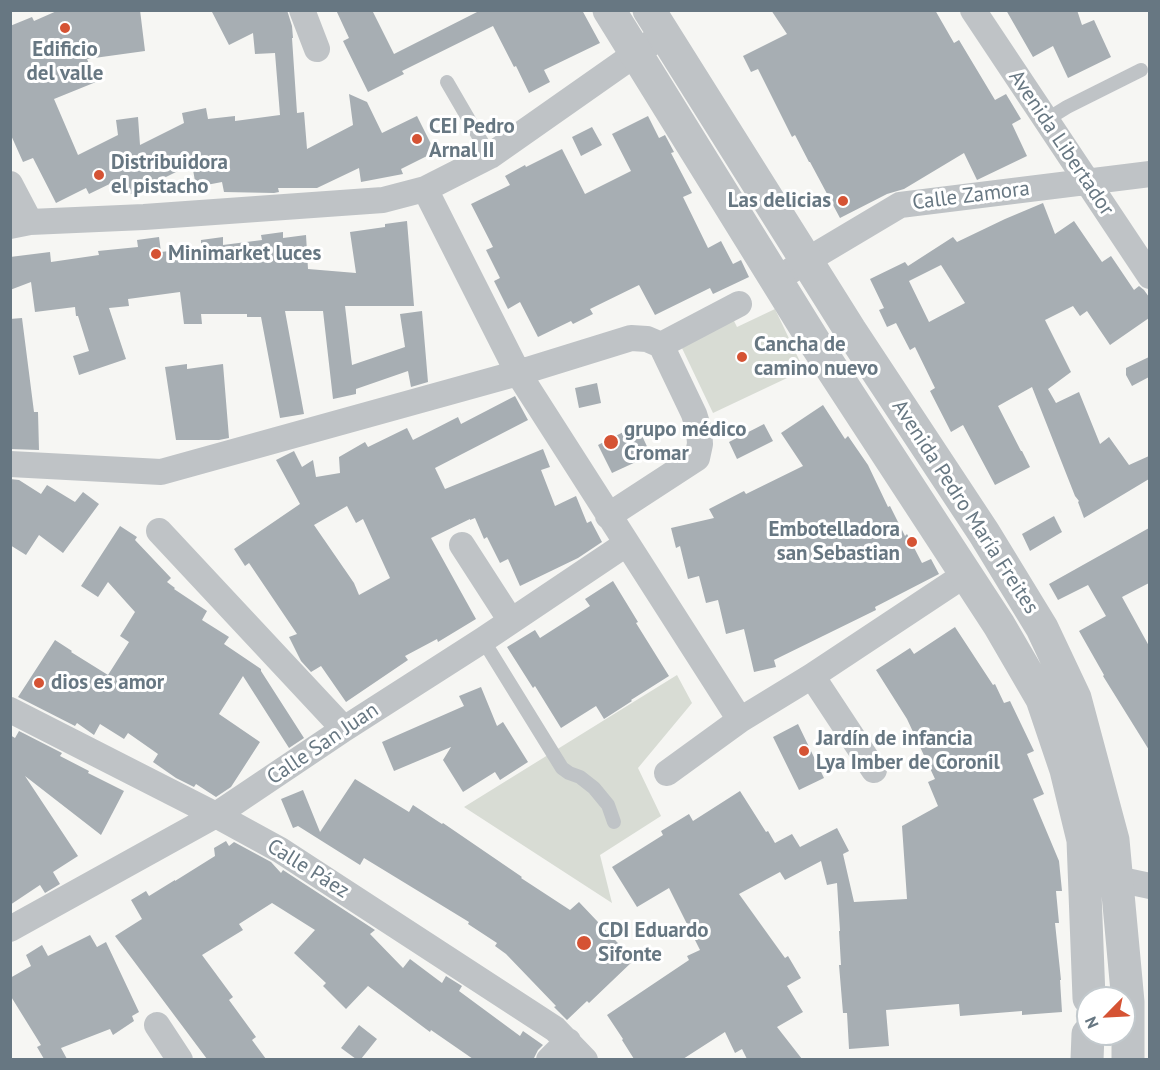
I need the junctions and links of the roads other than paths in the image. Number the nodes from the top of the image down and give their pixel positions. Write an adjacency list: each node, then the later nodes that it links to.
1 (302, 10): 5 (street)
2 (609, 10): 6 (street, Avenida Pedro María Freites)
3 (973, 10): 9 (street, Avenida Libertador)
4 (656, 22): 6 (street); 16 (street, Avenida Pedro María Freites)
5 (317, 49)
6 (635, 54): 10 (street); 18 (street, Avenida Pedro María Freites)
7 (1141, 70): 9 (lane)
8 (447, 82): 10 (lane)
9 (1046, 120): 12 (street, Avenida Libertador)
10 (490, 156): 14 (street)
11 (1149, 174): 12 (street, Calle Zamora)
12 (1087, 181): 16 (street, Calle Zamora); 17 (street, Avenida Libertador)
13 (10, 184): 15 (street)
14 (425, 189): 15 (street); 21 (street)
15 (20, 224)
16 (806, 261): 18 (street, Calle Zamora); 38 (street, Avenida Pedro María Freites)
17 (1149, 276)
18 (776, 280): 27 (street, Avenida Pedro María Freites)
19 (739, 304): 20 (street)
20 (661, 345): 21 (street); 23 (street)
21 (518, 373): 22 (street); 23 (street)
22 (10, 464)
23 (608, 516): 25 (street)
24 (159, 531): 33 (street)
25 (626, 544): 28 (street, Calle San Juan); 32 (street)
26 (462, 545): 28 (street)
27 (966, 574): 30 (street); 41 (street, Avenida Pedro María Freites)
28 (511, 621): 29 (street, Calle San Juan)
29 (483, 640): 33 (street, Calle San Juan); 37 (lane)
30 (812, 676): 32 (street); 34 (street)
31 (10, 710): 36 (street, Calle Páez)
32 (740, 720): 35 (street)
33 (344, 729): 36 (street, Calle San Juan)
34 (874, 770)
35 (667, 773)
36 (216, 815): 40 (street, Calle San Juan); 43 (street, Calle Páez)
37 (614, 822)
38 (1117, 879): 39 (street); 46 (street, Avenida Pedro María Freites)
39 (1149, 886)
40 (10, 929)
41 (1089, 986)
42 (157, 1025): 44 (street)
43 (577, 1050): 45 (street)
44 (180, 1059)
45 (549, 1059)
46 (1128, 1059)

